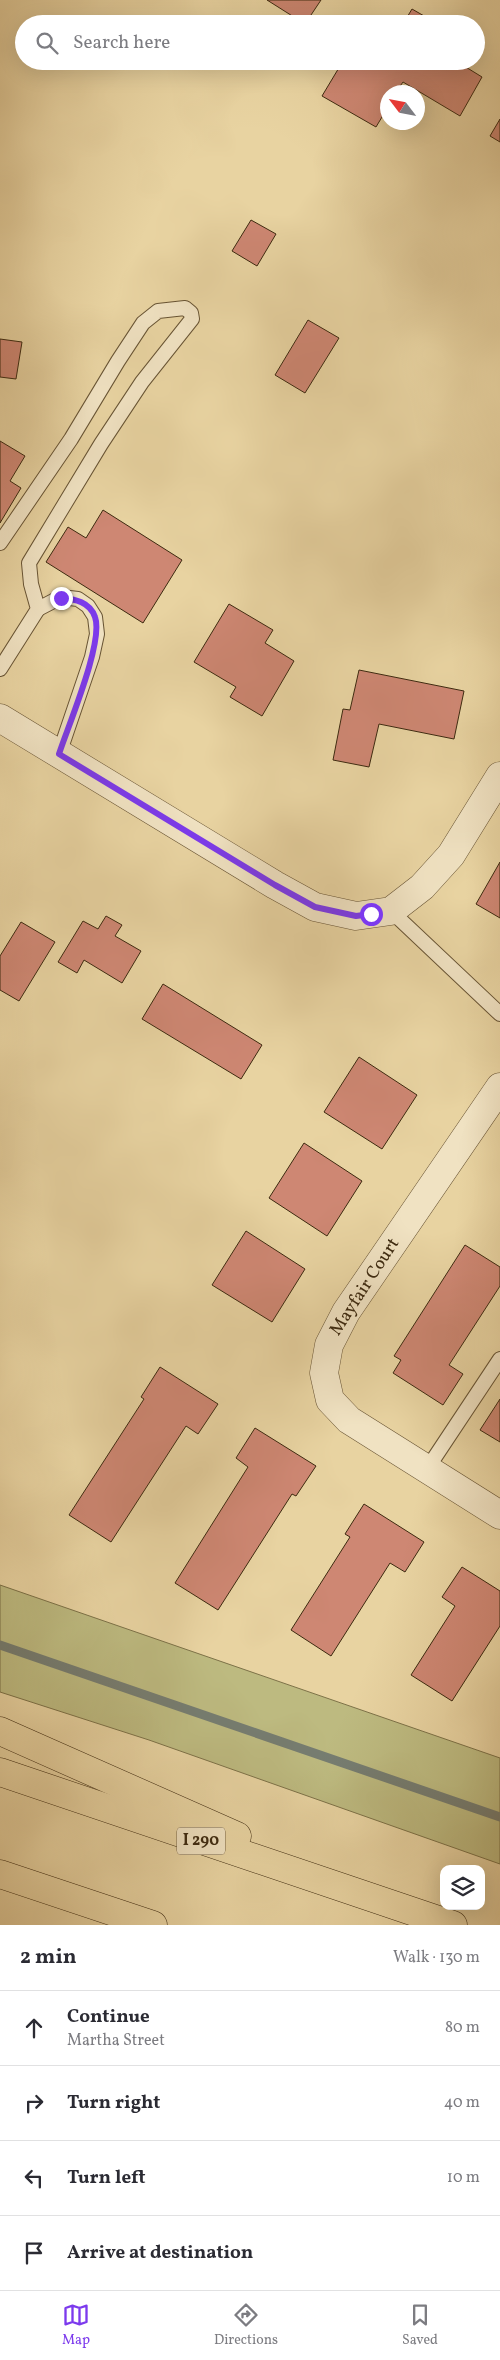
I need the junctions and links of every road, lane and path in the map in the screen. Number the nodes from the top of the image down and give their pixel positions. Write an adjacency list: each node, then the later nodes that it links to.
1 (0, 542): 2 (lane)
2 (38, 609): 3 (lane); 5 (lane)
3 (0, 669)
4 (0, 718): 5 (street)
5 (59, 754): 7 (street)
6 (500, 776): 7 (street)
7 (391, 911): 8 (lane)
8 (500, 1014)
9 (500, 1087): 11 (street, Mayfair Court)
10 (500, 1359): 11 (lane)
11 (427, 1469): 12 (street, Mayfair Court)
12 (500, 1515)
13 (0, 1731): 16 (highway)
14 (0, 1772): 16 (highway, I 290)
15 (0, 1874): 17 (highway)
16 (402, 1909): 18 (highway, I 290)
17 (153, 1925)
18 (453, 1925)

